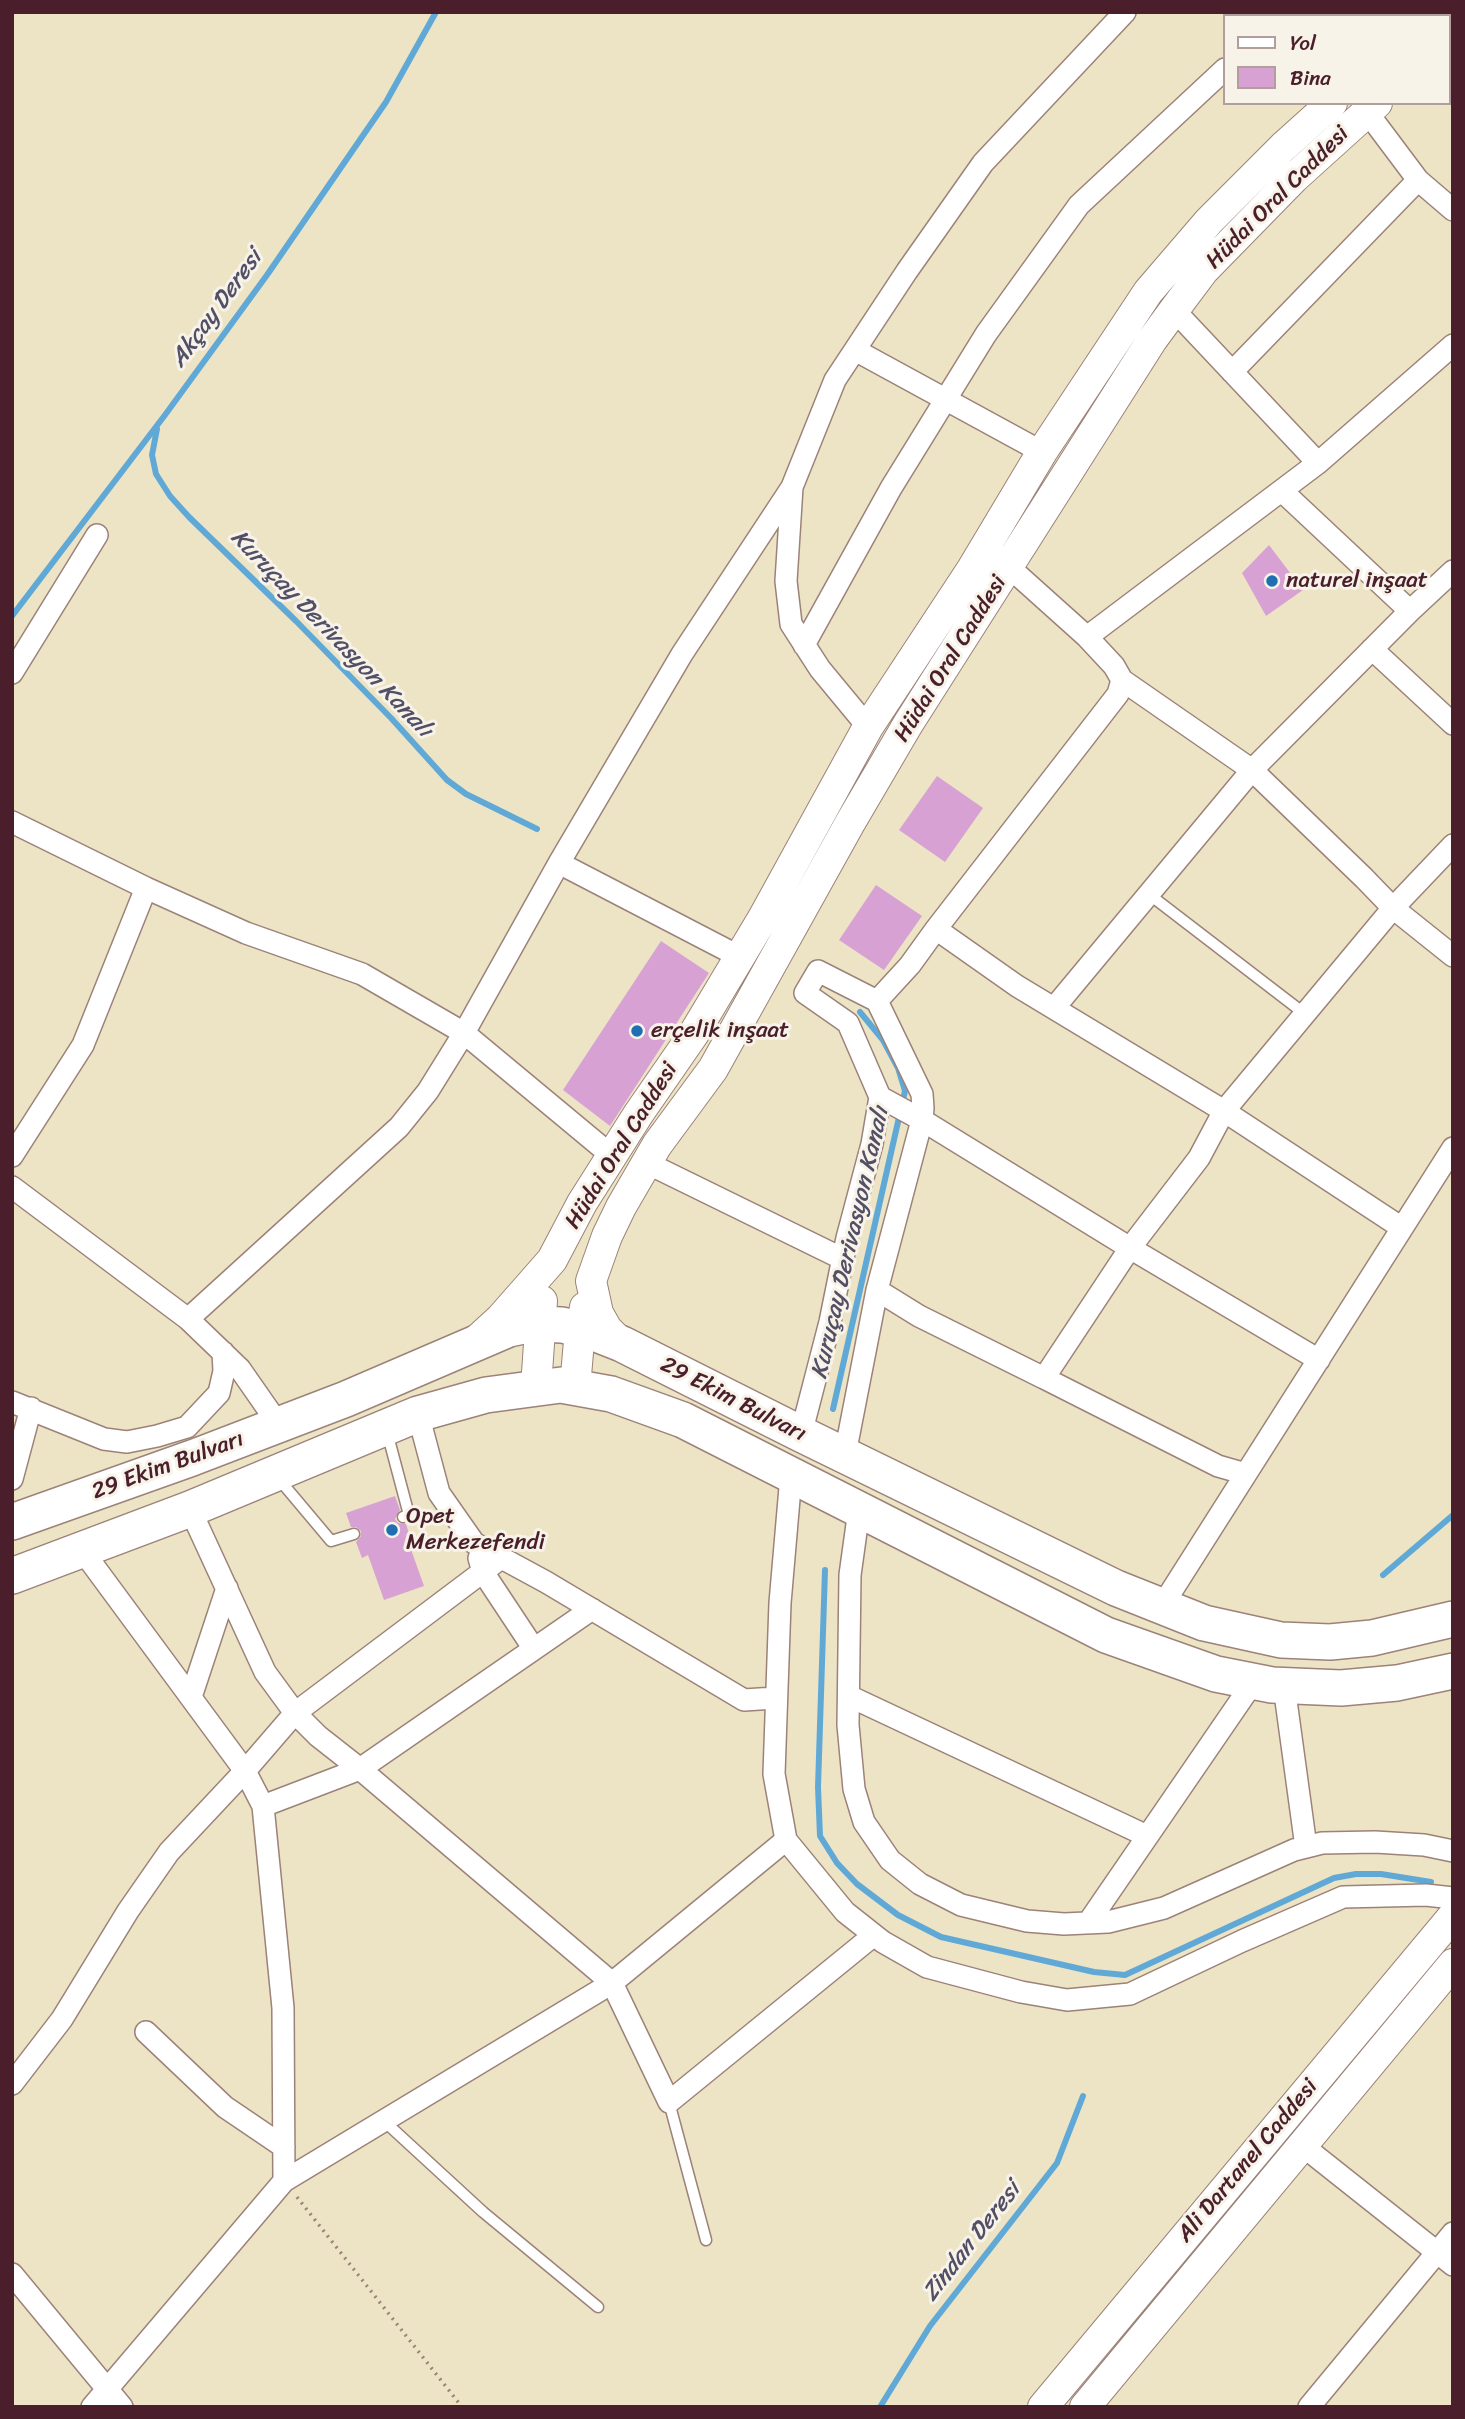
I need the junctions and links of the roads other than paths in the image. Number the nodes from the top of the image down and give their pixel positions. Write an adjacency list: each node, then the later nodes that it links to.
1 (1125, 12): 9 (street)
2 (1224, 70): 11 (street)
3 (1326, 105): 12 (street, Hüdai Oral Caddesi)
4 (1372, 108): 5 (street); 7 (street, Hüdai Oral Caddesi)
5 (1418, 180): 6 (street); 10 (street)
6 (1453, 210)
7 (1174, 310): 10 (street); 17 (street, Hüdai Oral Caddesi)
8 (1453, 345): 13 (street)
9 (855, 350): 11 (street); 14 (street)
10 (1232, 372): 13 (street)
11 (946, 399): 12 (street); 21 (street)
12 (1042, 452): 26 (street, Hüdai Oral Caddesi)
13 (1318, 463): 15 (street)
14 (792, 487): 21 (street); 30 (street)
15 (1282, 491): 19 (street); 20 (street)
16 (97, 535): 23 (street)
17 (1009, 567): 20 (street); 47 (street, Hüdai Oral Caddesi)
18 (1453, 572): 19 (street)
19 (1410, 611): 22 (street)
20 (1087, 637): 24 (street)
21 (804, 645): 26 (street)
22 (1372, 649): 25 (street); 27 (street)
23 (12, 673)
24 (1122, 680): 27 (street); 34 (street)
25 (1453, 723)
26 (868, 727): 36 (street, Hüdai Oral Caddesi)
27 (1252, 770): 32 (street); 33 (street)
28 (12, 821): 31 (street)
29 (1453, 845): 33 (street)
30 (559, 863): 36 (street); 40 (street)
31 (146, 888): 40 (street); 45 (street)
32 (1150, 895): 38 (street); 39 (lane)
33 (1393, 908): 35 (street); 39 (street)
34 (936, 929): 37 (street); 38 (street)
35 (1453, 956)
36 (740, 957): 46 (street, Hüdai Oral Caddesi)
37 (877, 1001): 41 (street); 43 (street)
38 (1054, 1008): 42 (street)
39 (1305, 1014): 42 (street)
40 (464, 1033): 46 (street); 55 (street)
41 (884, 1099): 43 (street); 51 (street)
42 (1224, 1111): 49 (street); 50 (street)
43 (917, 1117): 50 (street); 54 (street)
44 (1453, 1148): 49 (street)
45 (12, 1156)
46 (612, 1156): 52 (street, Hüdai Oral Caddesi)
47 (647, 1163): 51 (street); 53 (street, Hüdai Oral Caddesi)
48 (12, 1187): 55 (street)
49 (1402, 1228): 61 (street)
50 (1130, 1248): 61 (street); 62 (street)
51 (843, 1259): 69 (street)
52 (552, 1260): 56 (street); 58 (street)
53 (593, 1273): 57 (street, Hüdai Oral Caddesi); 59 (street)
54 (877, 1290): 62 (street); 70 (street)
55 (188, 1319): 60 (street)
56 (540, 1324): 57 (main road, 29 Ekim Bulvarı); 58 (main road, 29 Ekim Bulvarı); 63 (street)
57 (581, 1330): 59 (main road, 29 Ekim Bulvarı); 64 (street, Hüdai Oral Caddesi)
58 (473, 1343): 67 (main road, 29 Ekim Bulvarı)
59 (622, 1344): 69 (main road, 29 Ekim Bulvarı)
60 (223, 1352): 65 (street); 67 (street)
61 (1320, 1360): 72 (street)
62 (1044, 1378): 72 (street)
63 (536, 1387): 64 (main road, 29 Ekim Bulvarı); 66 (main road, 29 Ekim Bulvarı)
64 (575, 1387): 73 (main road, 29 Ekim Bulvarı)
65 (21, 1405): 74 (street)
66 (418, 1413): 68 (main road, 29 Ekim Bulvarı); 80 (street)
67 (279, 1425): 78 (main road, 29 Ekim Bulvarı)
68 (386, 1427): 71 (main road, 29 Ekim Bulvarı); 77 (lane)
69 (801, 1434): 70 (main road, 29 Ekim Bulvarı)
70 (845, 1454): 86 (main road, 29 Ekim Bulvarı)
71 (274, 1474): 75 (main road, 29 Ekim Bulvarı); 79 (lane)
72 (1246, 1474): 86 (street)
73 (791, 1476): 76 (main road, 29 Ekim Bulvarı); 94 (street)
74 (12, 1479)
75 (190, 1508): 81 (main road, 29 Ekim Bulvarı); 85 (street)
76 (859, 1510): 91 (main road, 29 Ekim Bulvarı); 92 (street)
77 (403, 1517)
78 (12, 1522)
79 (354, 1534)
80 (474, 1544): 82 (street); 83 (street)
81 (82, 1550): 84 (main road, 29 Ekim Bulvarı); 93 (street)
82 (501, 1558): 83 (street); 87 (street)
83 (483, 1572): 89 (street); 95 (street)
84 (19, 1576)
85 (227, 1588): 93 (street); 95 (street)
86 (1162, 1606): 88 (main road, 29 Ekim Bulvarı)
87 (592, 1609): 89 (street); 94 (street)
88 (1453, 1619)
89 (534, 1649): 96 (street)
90 (1453, 1671): 91 (main road, 29 Ekim Bulvarı)
91 (1269, 1684): 99 (street); 101 (street)
92 (849, 1696): 99 (street); 105 (street)
93 (191, 1697): 97 (street)
94 (775, 1698): 100 (street)
95 (295, 1713): 96 (street); 97 (street)
96 (360, 1769): 98 (street); 108 (street)
97 (245, 1771): 98 (street); 110 (street)
98 (263, 1806): 114 (street)
99 (1147, 1836): 105 (street)
100 (786, 1840): 106 (street); 108 (street)
101 (1306, 1847): 102 (street); 105 (street)
102 (1453, 1851)
103 (1453, 1899): 106 (street)
104 (1453, 1916): 124 (street, Ali Dartanel Caddesi)
105 (1088, 1923)
106 (874, 1935): 111 (street)
107 (1453, 1964): 113 (street, Ali Dartanel Caddesi)
108 (612, 1983): 111 (street); 112 (street)
109 (146, 2032): 114 (street)
110 (12, 2084)
111 (669, 2102): 117 (lane)
112 (384, 2121): 115 (street); 120 (lane)
113 (1303, 2146): 118 (street); 125 (street, Ali Dartanel Caddesi)
114 (284, 2147): 115 (street)
115 (284, 2181): 121 (street)
116 (1453, 2233): 118 (street)
117 (706, 2240)
118 (1444, 2258): 126 (street)
119 (12, 2274): 121 (street)
120 (598, 2307)
121 (108, 2388): 122 (street); 123 (street)
122 (92, 2407)
123 (122, 2407)
124 (1043, 2407)
125 (1085, 2407)
126 (1309, 2407)

